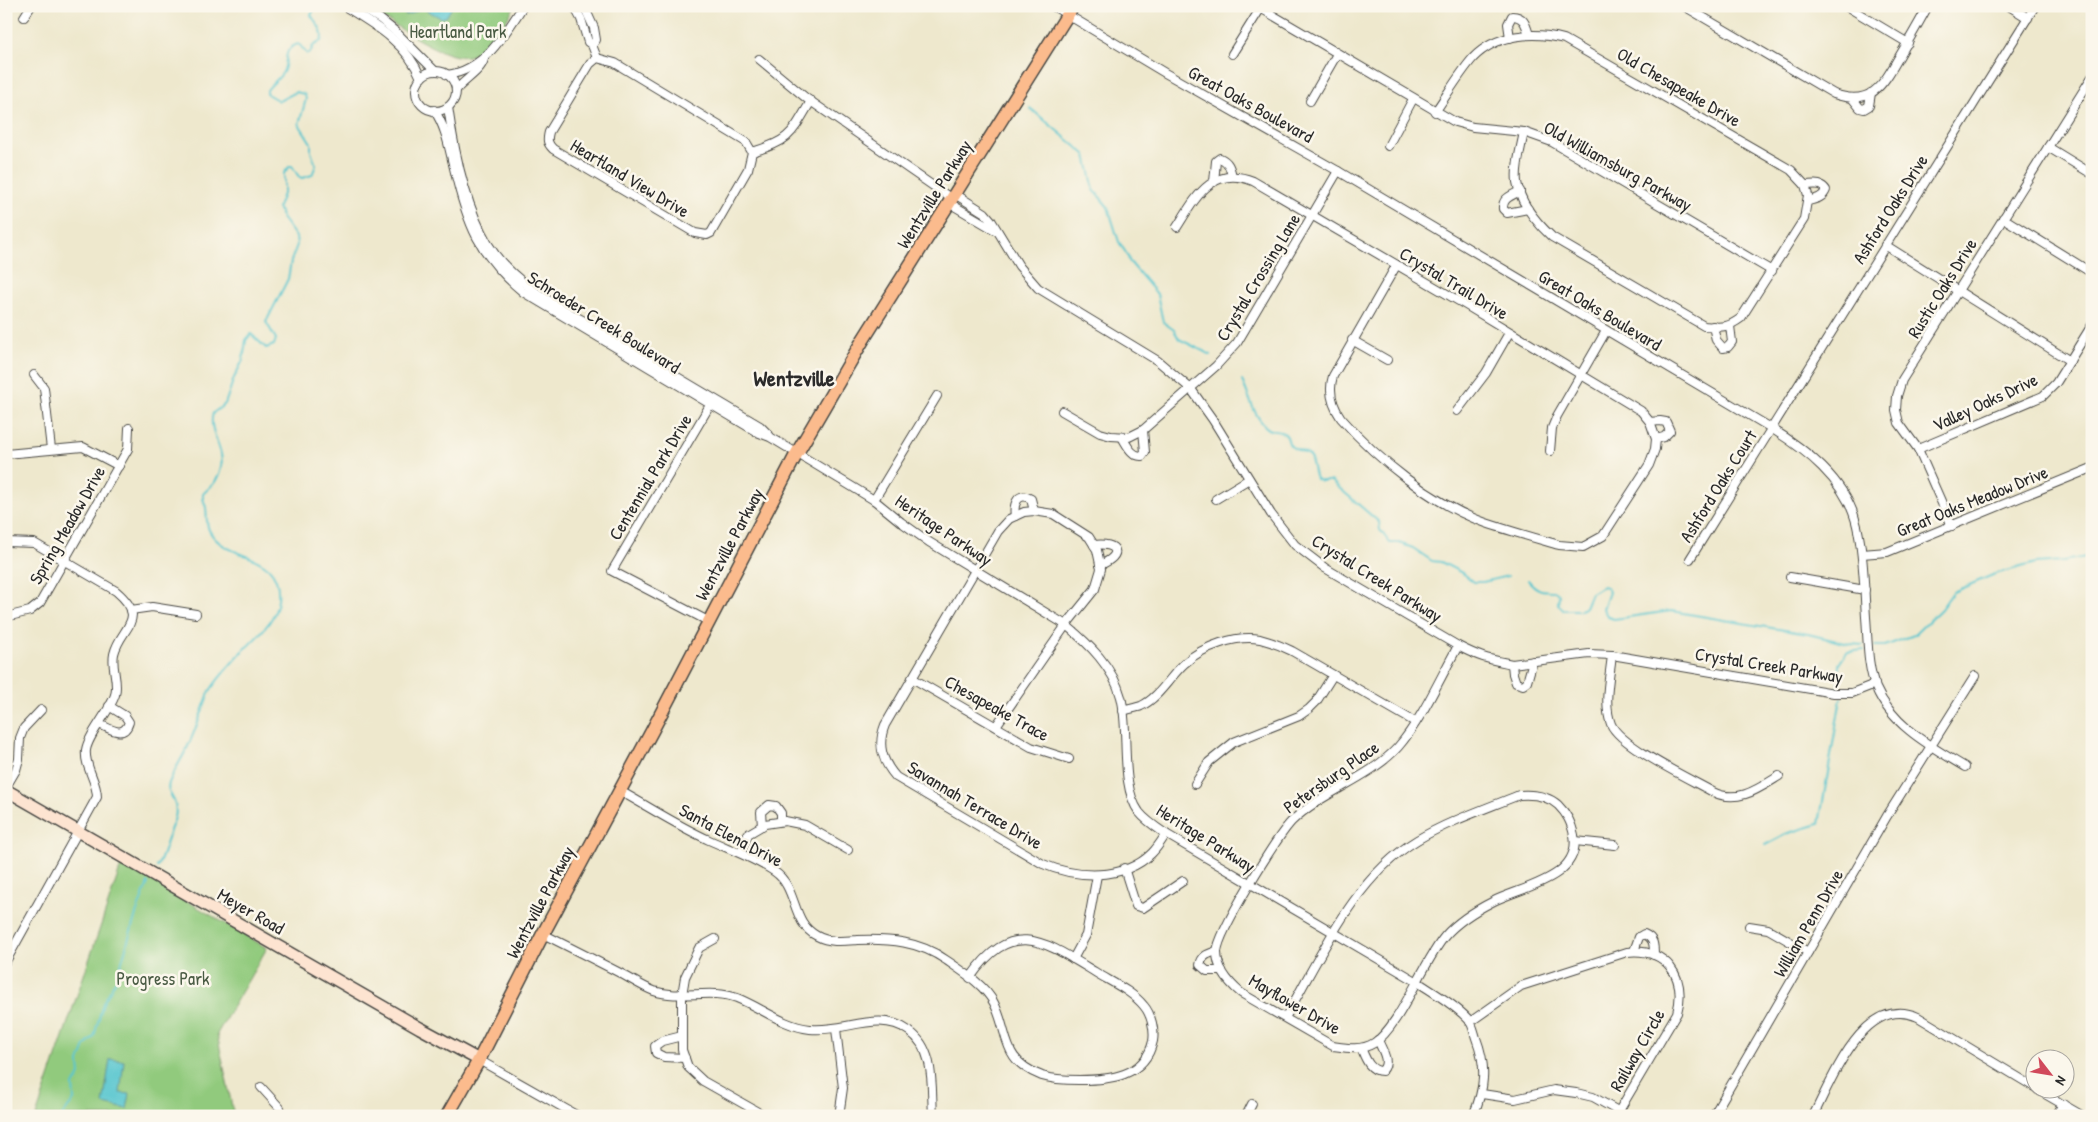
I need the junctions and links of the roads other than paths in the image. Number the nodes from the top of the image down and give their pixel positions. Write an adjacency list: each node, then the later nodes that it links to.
1 (31, 6): 15 (street)
2 (344, 6): 29 (street)
3 (359, 6): 26 (street)
4 (523, 6): 24 (street)
5 (574, 6): 20 (street)
6 (584, 6): 20 (street)
7 (1053, 6): 14 (street, Great Oaks Boulevard)
8 (1684, 6): 32 (street)
9 (1846, 6): 19 (street)
10 (1928, 6): 19 (street)
11 (2009, 6): 16 (street)
12 (2035, 6): 16 (street, Ashford Oaks Drive)
13 (1258, 7): 21 (street); 22 (street, Old Williamsburg Parkway)
14 (1070, 11): 43 (street, Great Oaks Boulevard); 49 (main road, Wentzville Parkway)
15 (24, 17)
16 (2028, 18): 55 (street, Ashford Oaks Drive)
17 (1529, 35): 18 (street, Old Chesapeake Drive); 18 (street); 47 (street, Old Chesapeake Drive)
18 (1510, 38): 38 (street, Old Chesapeake Drive)
19 (1908, 42): 31 (street)
20 (592, 45): 23 (street)
21 (1232, 54)
22 (1337, 54): 33 (street, Old Williamsburg Parkway); 35 (street)
23 (597, 58): 42 (street); 42 (street, Heartland View Drive)
24 (484, 59): 27 (street); 30 (street)
25 (759, 59): 34 (street, Crystal Creek Parkway)
26 (434, 70): 27 (street); 29 (street)
27 (447, 74): 30 (street)
28 (2092, 76): 41 (street, Rustic Oaks Drive)
29 (421, 78): 37 (street)
30 (456, 90): 36 (street)
31 (1871, 93): 32 (street); 32 (street)
32 (1852, 98)
33 (1413, 99): 38 (street, Old Williamsburg Parkway); 40 (street)
34 (810, 101): 42 (street); 49 (street, Crystal Creek Parkway)
35 (1310, 101)
36 (448, 107): 37 (street); 72 (street, Schroeder Creek Boulevard)
37 (434, 110): 72 (street, Schroeder Creek Boulevard)
38 (1436, 112): 39 (street, Old Williamsburg Parkway)
39 (1524, 132): 48 (street); 57 (street, Old Williamsburg Parkway)
40 (1388, 146)
41 (2048, 147): 44 (street); 53 (street, Rustic Oaks Drive)
42 (752, 152)
43 (1338, 171): 52 (street, Crystal Crossing Lane); 63 (street, Great Oaks Boulevard)
44 (2092, 174)
45 (1232, 176): 46 (street); 46 (street); 52 (street, Crystal Trail Drive)
46 (1214, 182): 54 (street)
47 (1805, 185): 50 (street); 50 (street, Old Chesapeake Drive)
48 (1520, 191): 51 (street); 51 (street)
49 (952, 199): 70 (street, Crystal Creek Parkway); 84 (main road, Wentzville Parkway)
50 (1808, 201): 57 (street)
51 (1528, 209): 60 (street)
52 (1312, 217): 56 (street, Crystal Trail Drive); 70 (street, Crystal Crossing Lane)
53 (2003, 218): 58 (street); 59 (street, Rustic Oaks Drive)
54 (1177, 227)
55 (1885, 245): 59 (street); 77 (street, Ashford Oaks Drive)
56 (1396, 266): 64 (street, Crystal Trail Drive); 65 (street)
57 (1772, 270): 61 (street)
58 (2092, 273)
59 (1958, 291): 67 (street); 82 (street, Rustic Oaks Drive)
60 (1713, 326): 61 (street); 61 (street)
61 (1730, 326)
62 (2092, 326): 67 (street, Valley Oaks Drive)
63 (1606, 331): 69 (street); 77 (street, Great Oaks Boulevard)
64 (1509, 333): 69 (street, Crystal Trail Drive); 74 (street)
65 (1352, 340): 66 (street); 80 (street)
66 (1387, 360)
67 (2070, 361): 82 (street, Valley Oaks Drive)
68 (34, 375): 81 (street)
69 (1581, 375): 75 (street, Crystal Trail Drive); 83 (street)
70 (1191, 389): 78 (street, Crystal Crossing Lane); 88 (street, Crystal Creek Parkway)
71 (937, 396): 90 (street)
72 (712, 401): 84 (street, Schroeder Creek Boulevard); 106 (street, Centennial Park Drive)
73 (1062, 411): 79 (street)
74 (1457, 411)
75 (1650, 422): 80 (street); 80 (street)
76 (129, 428): 86 (street, Spring Meadow Drive)
77 (1772, 428): 96 (street, Great Oaks Boulevard); 97 (street, Ashford Oaks Court)
78 (1143, 430): 79 (street); 79 (street)
79 (1122, 437)
80 (1656, 439)
81 (51, 449): 85 (street); 86 (street)
82 (1918, 449): 93 (street, Rustic Oaks Drive)
83 (1550, 451)
84 (797, 453): 90 (street, Heritage Parkway); 106 (main road, Wentzville Parkway)
85 (6, 454)
86 (119, 466): 98 (street, Spring Meadow Drive)
87 (2092, 468): 93 (street, Great Oaks Meadow Drive)
88 (1249, 479): 89 (street); 108 (street, Crystal Creek Parkway)
89 (1216, 499)
90 (874, 500): 100 (street, Heritage Parkway)
91 (1034, 511): 92 (street); 92 (street); 95 (street)
92 (1014, 516): 100 (street)
93 (1952, 526): 96 (street, Great Oaks Meadow Drive)
94 (6, 542): 98 (street)
95 (1094, 545): 99 (street); 99 (street)
96 (1862, 554): 102 (street, Great Oaks Boulevard)
97 (1690, 559)
98 (64, 561): 103 (street); 105 (street, Spring Meadow Drive)
99 (1100, 565): 107 (street)
100 (976, 571): 107 (street, Heritage Parkway); 114 (street, Savannah Terrace Drive)
101 (1790, 577): 102 (street)
102 (1865, 590): 115 (street, Great Oaks Boulevard)
103 (131, 610): 104 (street); 116 (street)
104 (196, 614)
105 (6, 618)
106 (708, 621): 128 (main road, Wentzville Parkway)
107 (1066, 625): 118 (street, Heritage Parkway); 121 (street)
108 (1458, 646): 111 (street, Crystal Creek Parkway); 119 (street, Petersburg Place)
109 (1612, 655): 110 (street, Crystal Creek Parkway); 115 (street, Crystal Creek Parkway); 125 (street)
110 (1533, 661): 111 (street, Crystal Creek Parkway); 111 (street)
111 (1512, 664)
112 (1333, 675): 118 (street); 119 (street); 126 (street)
113 (1975, 676): 122 (street, William Penn Drive)
114 (912, 678): 121 (street, Chesapeake Trace); 138 (street, Savannah Terrace Drive)
115 (1875, 684): 122 (street, Great Oaks Boulevard)
116 (109, 706): 120 (street); 120 (street)
117 (41, 710): 127 (street)
118 (1123, 711): 132 (street, Heritage Parkway)
119 (1415, 722): 140 (street, Petersburg Place)
120 (99, 724): 131 (street)
121 (996, 726): 123 (street, Chesapeake Trace)
122 (1931, 746): 124 (street, Great Oaks Boulevard); 147 (street, William Penn Drive)
123 (1069, 759)
124 (1966, 767)
125 (1779, 776)
126 (1195, 784)
127 (6, 788): 131 (street, Meyer Road)
128 (620, 791): 136 (street, Santa Elena Drive); 143 (main road, Wentzville Parkway)
129 (781, 822): 130 (street); 130 (street); 135 (street)
130 (762, 826): 136 (street)
131 (77, 831): 150 (street); 162 (street, Meyer Road)
132 (1166, 834): 137 (street, Savannah Terrace Drive); 140 (street, Heritage Parkway)
133 (1575, 841): 134 (street); 142 (street); 153 (street, Mayflower Drive)
134 (1616, 845)
135 (848, 850)
136 (741, 853): 152 (street, Santa Elena Drive)
137 (1124, 868): 138 (street, Savannah Terrace Drive); 139 (street)
138 (1097, 874): 149 (street)
139 (1183, 881)
140 (1250, 884): 142 (street, Heritage Parkway); 145 (street)
141 (1749, 926): 147 (street)
142 (1334, 933): 153 (street, Heritage Parkway); 155 (street)
143 (543, 934): 154 (street); 162 (main road, Wentzville Parkway)
144 (715, 939): 154 (street)
145 (1217, 951): 151 (street, Mayflower Drive); 151 (street)
146 (1634, 951): 148 (street); 148 (street, Railway Circle); 156 (street)
147 (1808, 952): 179 (street, William Penn Drive)
148 (1654, 954): 169 (street, Railway Circle)
149 (1073, 959): 152 (street, Santa Elena Drive); 152 (street, Santa Elena Drive)
150 (6, 961)
151 (1222, 971): 155 (street, Mayflower Drive)
152 (970, 978)
153 (1416, 981): 156 (street, Heritage Parkway); 159 (street, Mayflower Drive)
154 (682, 995): 157 (street); 158 (street)
155 (1285, 1018): 160 (street, Mayflower Drive)
156 (1470, 1022): 165 (street, Heritage Parkway)
157 (836, 1029): 174 (street); 175 (street)
158 (682, 1036): 161 (street); 161 (street)
159 (1378, 1040): 160 (street, Mayflower Drive); 160 (street)
160 (1361, 1048)
161 (685, 1058): 173 (street)
162 (479, 1060): 171 (main road, Wentzville Parkway); 172 (street)
163 (2026, 1082): 180 (street)
164 (261, 1087): 170 (street)
165 (1482, 1094): 169 (street); 177 (street, Heritage Parkway)
166 (2056, 1100): 168 (street)
167 (1252, 1104): 176 (street)
168 (2063, 1104): 181 (street); 182 (street)
169 (1619, 1112): 178 (street)
170 (283, 1116)
171 (447, 1116)
172 (578, 1116)
173 (765, 1116)
174 (839, 1116)
175 (933, 1116)
176 (1246, 1116)
177 (1473, 1116)
178 (1627, 1116)
179 (1713, 1116)
180 (1813, 1116)
181 (2056, 1116)
182 (2083, 1116)

